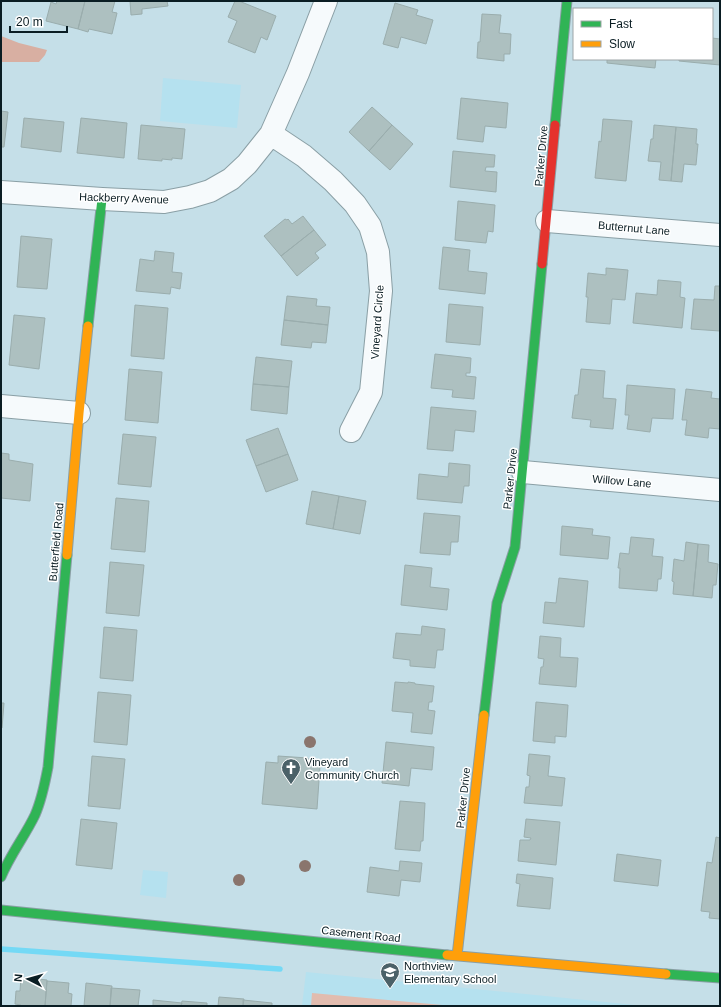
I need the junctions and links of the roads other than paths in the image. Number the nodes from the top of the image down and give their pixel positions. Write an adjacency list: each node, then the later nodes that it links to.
1 (326, 1): 3 (street, Hackberry Avenue)
2 (568, 1): 6 (street, Parker Drive)
3 (271, 134): 5 (street, Hackberry Avenue); 10 (street, Vineyard Circle)
4 (1, 192): 5 (street, Hackberry Avenue)
5 (102, 199): 9 (street, Butterfield Road)
6 (547, 221): 7 (street, Butternut Lane); 11 (street, Parker Drive)
7 (720, 235)
8 (1, 406): 9 (street)
9 (80, 413): 13 (street, Butterfield Road)
10 (351, 431)
11 (523, 472): 12 (street, Willow Lane); 15 (street, Parker Drive)
12 (720, 490)
13 (1, 877)
14 (1, 910): 15 (street, Casement Road)
15 (457, 956): 16 (street, Casement Road)
16 (720, 978)

